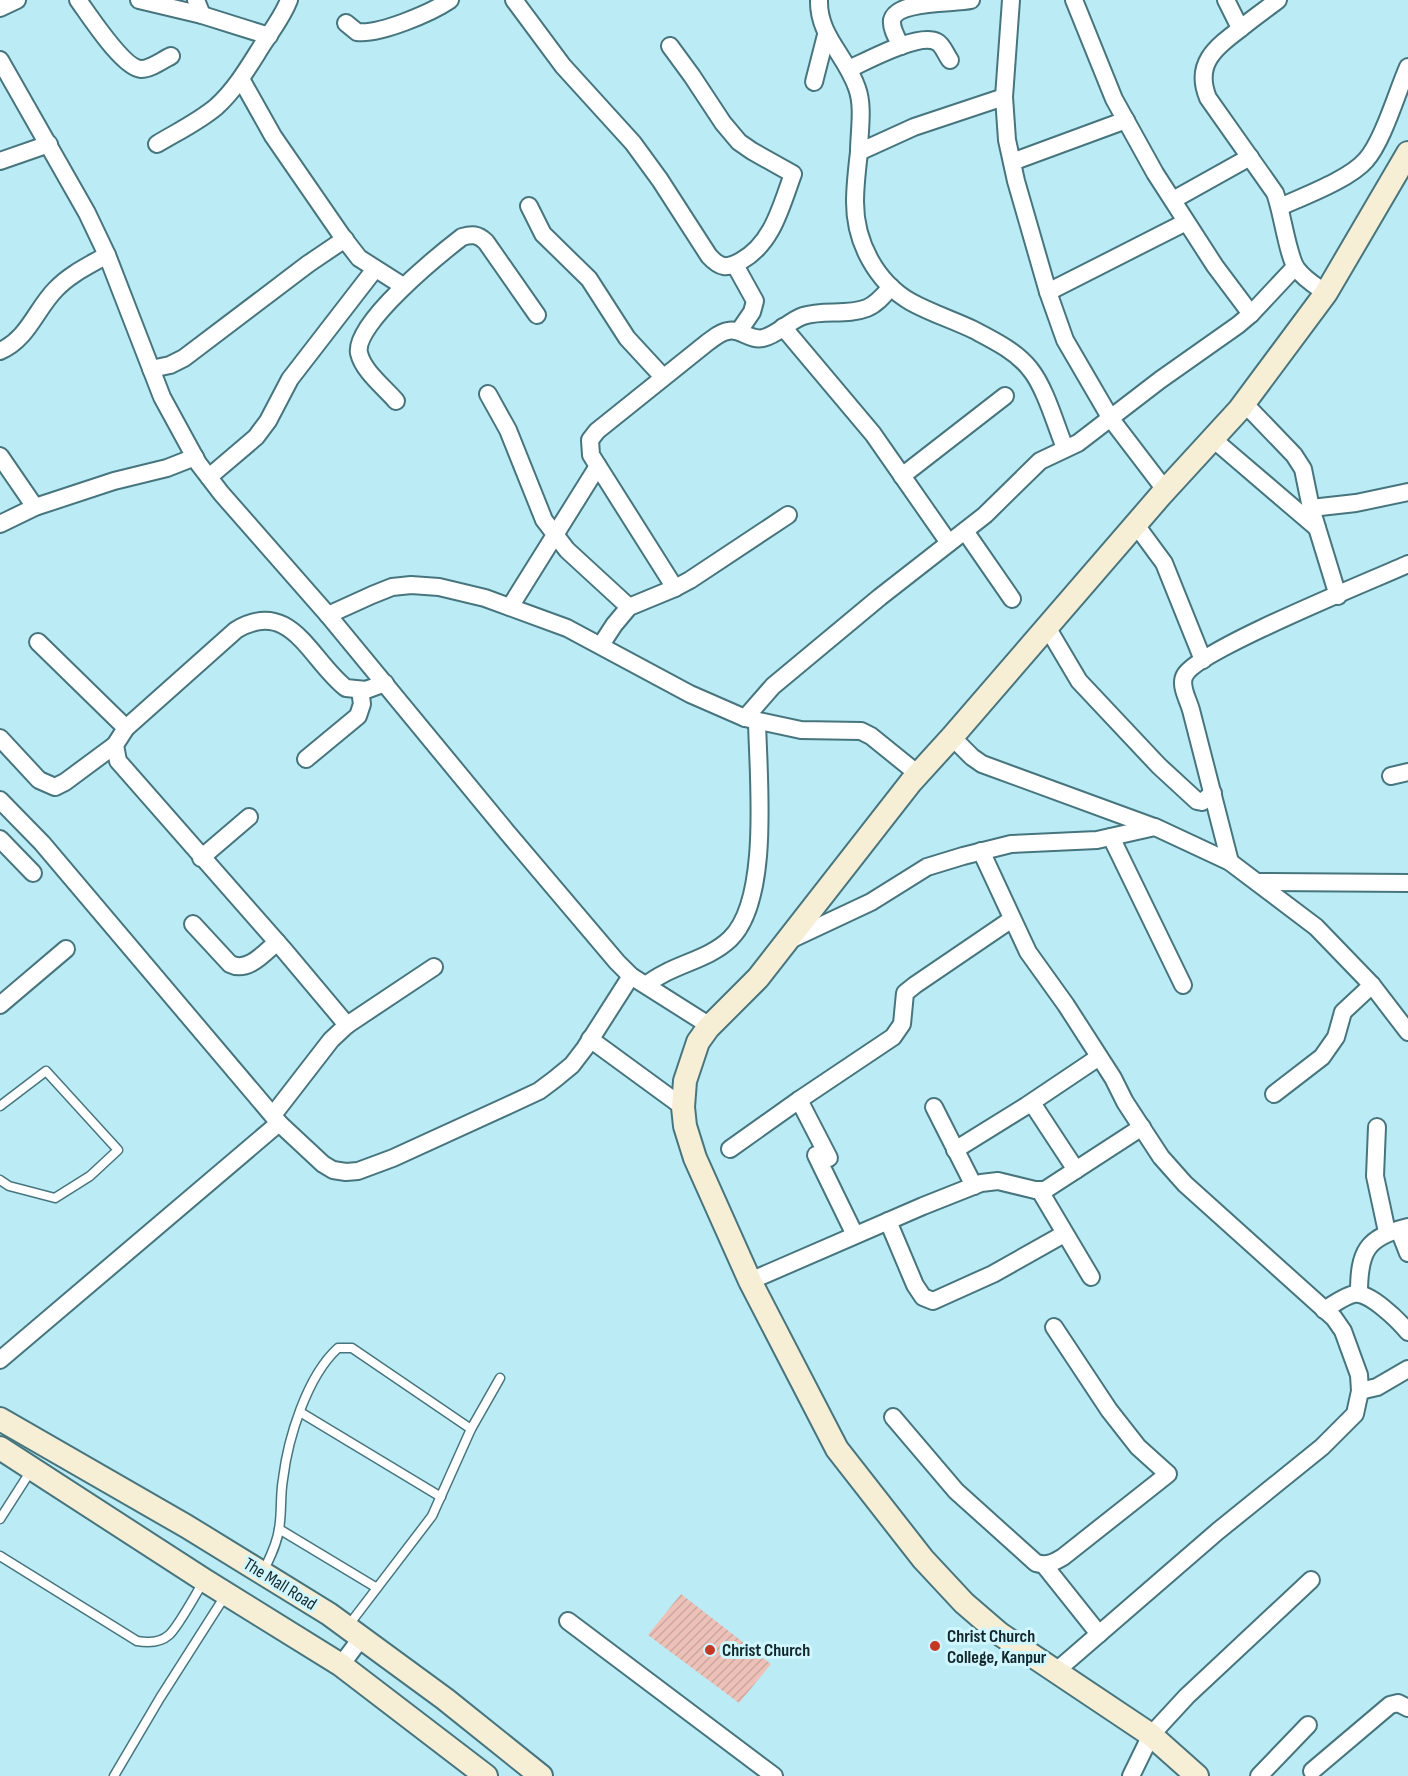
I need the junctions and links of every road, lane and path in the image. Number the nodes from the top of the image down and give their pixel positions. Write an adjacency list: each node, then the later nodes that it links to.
1 (17, 0): 14 (street)
2 (78, 0): 21 (street)
3 (139, 0): 13 (street)
4 (289, 0): 18 (street)
5 (450, 0): 15 (street)
6 (514, 0): 44 (street)
7 (819, 0): 17 (street)
8 (970, 0): 20 (street)
9 (1011, 0): 28 (street)
10 (1074, 0): 29 (street)
11 (1226, 0): 16 (street)
12 (1278, 0): 16 (street)
13 (199, 7): 18 (street)
14 (0, 8)
15 (346, 23)
16 (1240, 28): 34 (street)
17 (826, 35): 25 (street); 27 (street)
18 (269, 36): 26 (street)
19 (670, 46): 44 (street)
20 (901, 46): 23 (street); 25 (street)
21 (171, 56)
22 (0, 60): 30 (street)
23 (950, 60)
24 (1408, 67): 40 (street)
25 (849, 69): 32 (street)
26 (241, 79): 31 (street); 42 (street)
27 (814, 82)
28 (1004, 96): 32 (street); 36 (street)
29 (1126, 120): 36 (street); 38 (street)
30 (49, 144): 35 (street); 43 (street)
31 (157, 144)
32 (859, 152): 48 (street)
33 (1408, 153): 37 (street)
34 (1250, 157): 38 (street); 40 (street)
35 (0, 161)
36 (1011, 162): 49 (street)
37 (1399, 184): 50 (street)
38 (1173, 200): 41 (street)
39 (529, 206): 57 (street)
40 (1280, 207): 45 (street)
41 (1186, 222): 49 (street); 51 (street)
42 (345, 239): 46 (street); 56 (street)
43 (107, 255): 55 (street); 56 (street)
44 (735, 265): 54 (street)
45 (1295, 267): 50 (street); 51 (street)
46 (375, 269): 47 (street); 69 (street)
47 (403, 286): 52 (street); 60 (street)
48 (891, 287): 53 (street); 64 (street)
49 (1048, 292): 62 (street)
50 (1326, 293): 61 (street)
51 (1251, 314): 62 (street)
52 (537, 315)
53 (783, 327): 54 (street); 68 (street)
54 (739, 331): 57 (street)
55 (0, 351)
56 (151, 369): 66 (street)
57 (663, 377): 67 (street)
58 (488, 394): 79 (street)
59 (1005, 396): 68 (street)
60 (396, 401)
61 (1244, 403): 63 (street); 73 (street)
62 (1111, 419): 64 (street); 70 (street)
63 (1213, 439): 70 (street); 77 (street)
64 (1065, 448): 78 (street)
65 (0, 456): 72 (street)
66 (195, 457): 69 (street); 72 (street)
67 (598, 465): 79 (street); 82 (street)
68 (902, 476): 80 (street)
69 (209, 477): 87 (street)
70 (1166, 491): 76 (street)
71 (1408, 492): 73 (street)
72 (36, 507): 75 (street)
73 (1311, 508): 77 (street)
74 (788, 515): 82 (street)
75 (0, 524)
76 (1136, 525): 88 (street); 91 (street)
77 (1317, 528): 83 (street)
78 (965, 531): 80 (street); 84 (street)
79 (555, 534): 85 (street); 86 (street)
80 (949, 543): 94 (street)
81 (1408, 564): 83 (street)
82 (675, 588): 86 (street)
83 (1338, 596): 91 (street)
84 (1012, 599)
85 (510, 607): 87 (street); 90 (street)
86 (629, 607): 90 (street)
87 (328, 615): 92 (street)
88 (1047, 627): 96 (street); 103 (street)
89 (38, 642): 95 (street)
90 (601, 645): 94 (street)
91 (1203, 660): 103 (street)
92 (385, 683): 93 (street); 121 (street)
93 (360, 690): 95 (street); 99 (street)
94 (751, 720): 101 (street); 122 (street)
95 (126, 728): 98 (street)
96 (952, 737): 101 (street); 106 (street)
97 (0, 738): 98 (street)
98 (115, 745): 110 (street)
99 (306, 759)
100 (1408, 771): 102 (street)
101 (918, 774): 118 (street)
102 (1391, 776)
103 (1213, 793): 111 (street)
104 (0, 800): 137 (street)
105 (249, 817): 110 (street)
106 (1155, 827): 107 (street); 111 (street)
107 (1111, 837): 109 (street); 123 (street)
108 (0, 839): 112 (street)
109 (981, 851): 115 (street); 118 (street)
110 (201, 858): 117 (street)
111 (1230, 862): 113 (street)
112 (33, 873)
113 (1257, 882): 114 (street); 124 (street)
114 (1408, 883)
115 (1012, 919): 130 (street); 132 (street)
116 (193, 924): 117 (street)
117 (277, 942): 126 (street)
118 (786, 942): 127 (street)
119 (66, 949): 125 (street)
120 (434, 967): 126 (street)
121 (632, 976): 122 (street); 129 (street)
122 (646, 985): 127 (street)
123 (1183, 985)
124 (1372, 985): 128 (street); 131 (street)
125 (0, 1005)
126 (348, 1025): 137 (street)
127 (710, 1026): 135 (street)
128 (1408, 1032)
129 (590, 1040): 135 (street); 137 (street)
130 (1099, 1057): 133 (street); 138 (street)
131 (1274, 1094)
132 (799, 1100): 140 (street); 149 (street)
133 (1032, 1102): 141 (street); 142 (street)
134 (0, 1106): 143 (lane)
135 (683, 1107): 152 (street)
136 (934, 1107): 141 (street)
137 (276, 1119): 157 (street)
138 (1142, 1127): 142 (street); 154 (street)
139 (1377, 1127): 147 (street)
140 (730, 1149)
141 (956, 1150): 144 (street)
142 (1076, 1170): 145 (street)
143 (0, 1180)
144 (974, 1186): 145 (street); 146 (street)
145 (1040, 1191): 148 (street)
146 (888, 1221): 148 (street); 149 (street)
147 (1398, 1230): 150 (street); 153 (street)
148 (1064, 1234): 151 (street)
149 (855, 1235): 152 (street)
150 (1408, 1253)
151 (1091, 1277)
152 (750, 1281): 181 (street)
153 (1359, 1293): 154 (street); 156 (street)
154 (1324, 1310): 160 (street)
155 (1054, 1327): 171 (street)
156 (1408, 1332)
157 (0, 1360)
158 (1408, 1369): 160 (street)
159 (500, 1378): 164 (lane)
160 (1360, 1391): 179 (street)
161 (300, 1412): 164 (lane); 167 (lane); 169 (lane)
162 (893, 1418): 171 (street)
163 (0, 1419): 172 (street, The Mall Road)
164 (471, 1429): 167 (lane)
165 (0, 1448): 166 (street, The Mall Road)
166 (32, 1469): 168 (lane); 173 (street, The Mall Road)
167 (441, 1497): 175 (lane)
168 (0, 1519)
169 (279, 1529): 172 (lane); 175 (lane)
170 (0, 1556): 173 (lane)
171 (1044, 1565): 179 (street)
172 (262, 1573): 178 (street, The Mall Road)
173 (204, 1580): 176 (street, The Mall Road)
174 (1311, 1580): 184 (street)
175 (377, 1588): 178 (lane)
176 (227, 1593): 180 (street, The Mall Road); 187 (lane)
177 (568, 1621): 189 (street)
178 (355, 1632): 180 (street); 188 (street, The Mall Road)
179 (1099, 1634): 181 (street)
180 (341, 1665): 186 (street, The Mall Road)
181 (1055, 1672): 184 (street)
182 (1408, 1708): 185 (street)
183 (1308, 1725): 192 (street)
184 (1151, 1735): 190 (street); 191 (street)
185 (1312, 1771)
186 (477, 1773)
187 (114, 1776)
188 (541, 1776)
189 (774, 1776)
190 (1131, 1776)
191 (1197, 1776)
192 (1259, 1776)

